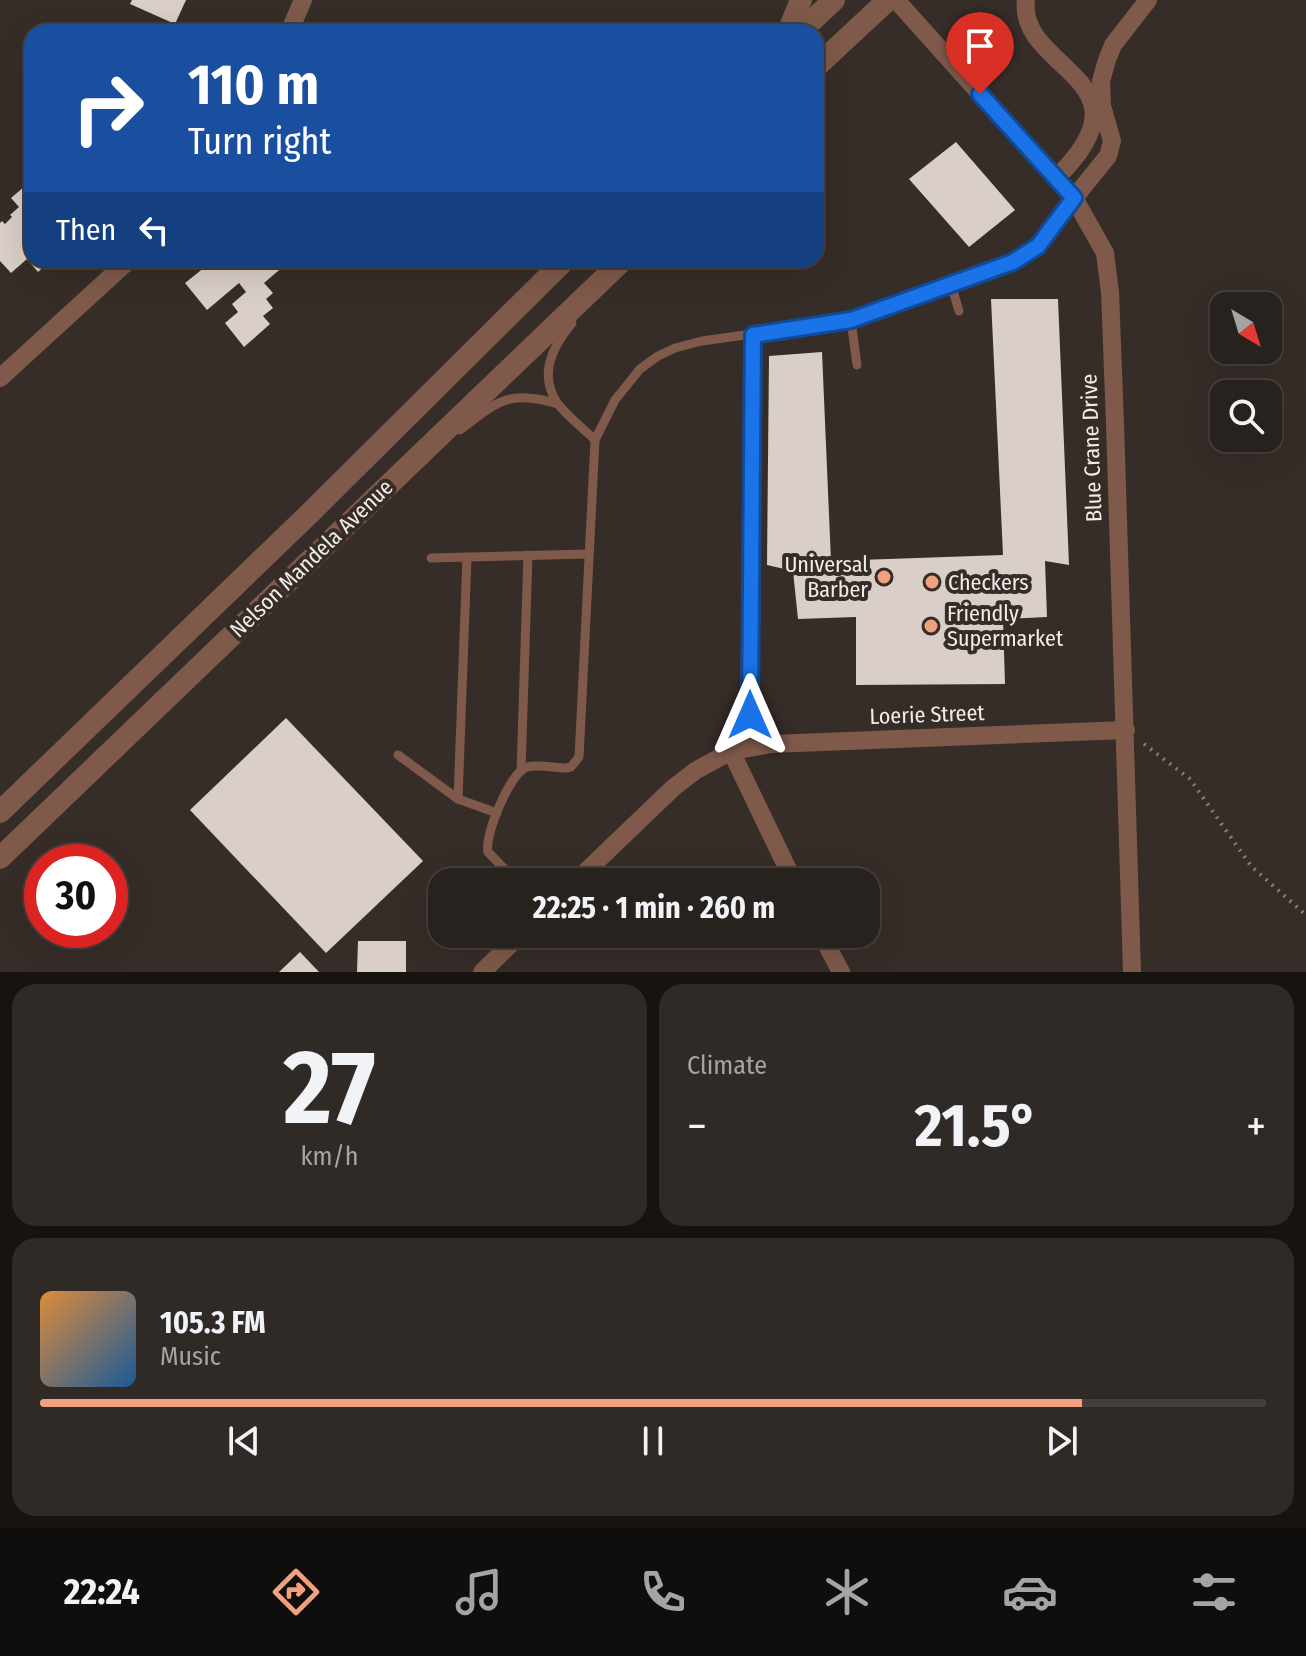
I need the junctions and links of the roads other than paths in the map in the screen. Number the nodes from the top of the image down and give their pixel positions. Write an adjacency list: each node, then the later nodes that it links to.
1 (303, 0): 8 (street)
2 (801, 0): 9 (street)
3 (834, 0): 10 (street)
4 (888, 0): 11 (street)
5 (896, 0): 12 (street, Blue Crane Drive)
6 (1026, 0): 12 (street)
7 (1148, 0): 13 (street)
8 (292, 24)
9 (791, 24)
10 (808, 24)
11 (824, 60)
12 (1056, 178): 13 (street, Blue Crane Drive)
13 (1074, 198): 18 (lane); 31 (street, Blue Crane Drive)
14 (120, 268): 23 (street)
15 (557, 268): 36 (street, Nelson Mandela Avenue)
16 (615, 268): 26 (street, Nelson Mandela Avenue)
17 (617, 268): 24 (lane)
18 (951, 284): 19 (lane); 20 (lane)
19 (959, 311)
20 (851, 320): 21 (lane); 22 (lane)
21 (753, 335): 25 (lane); 32 (street)
22 (857, 365)
23 (0, 378)
24 (558, 404): 25 (lane); 26 (lane)
25 (595, 440): 27 (lane)
26 (382, 489): 38 (street, Nelson Mandela Avenue)
27 (587, 554): 28 (lane); 34 (lane)
28 (528, 555): 29 (lane); 34 (lane)
29 (467, 557): 30 (lane); 35 (lane)
30 (431, 558)
31 (1126, 730): 32 (street, Loerie Street); 46 (street, Blue Crane Drive)
32 (740, 749): 40 (street); 41 (street)
33 (398, 755): 35 (lane)
34 (521, 771): 37 (lane)
35 (458, 799): 37 (lane)
36 (0, 812)
37 (497, 813): 39 (lane)
38 (0, 858)
39 (503, 868)
40 (590, 868)
41 (788, 868)
42 (507, 948): 44 (street)
43 (828, 948): 45 (street)
44 (482, 972)
45 (841, 972)
46 (1132, 972)

